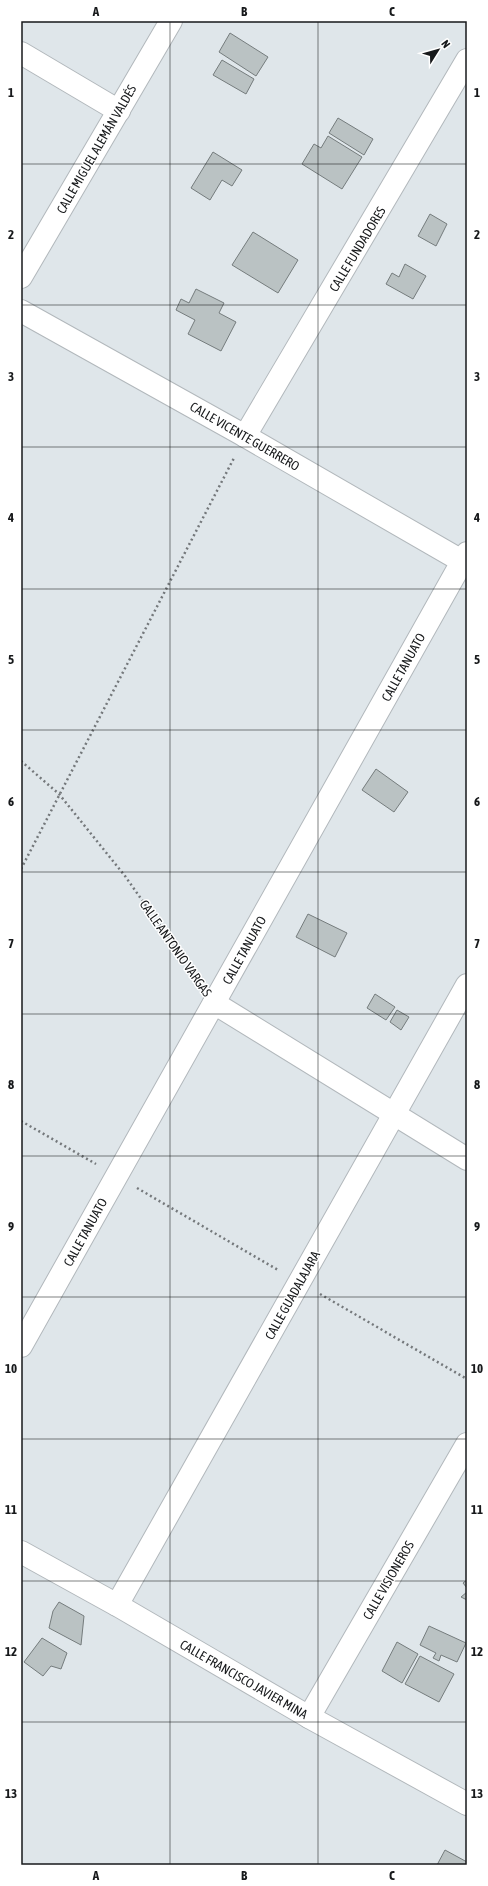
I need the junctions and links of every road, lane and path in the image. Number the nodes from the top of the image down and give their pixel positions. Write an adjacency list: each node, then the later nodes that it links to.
1 (171, 21): 4 (street, CALLE MIGUEL ALEMÁN VALDÉS)
2 (21, 53): 4 (street)
3 (467, 60): 7 (street, CALLE FUNDADORES)
4 (119, 111): 5 (street, CALLE MIGUEL ALEMÁN VALDÉS)
5 (21, 277)
6 (21, 310): 7 (street, CALLE VICENTE GUERRERO)
7 (246, 436): 8 (street, CALLE VICENTE GUERRERO); 10 (path)
8 (465, 560): 13 (street, CALLE TANUATO)
9 (21, 761): 10 (path, CALLE ANTONIO VARGAS)
10 (59, 794): 11 (path); 13 (path, CALLE ANTONIO VARGAS)
11 (21, 869)
12 (467, 985): 14 (street, CALLE GUADALAJARA)
13 (214, 1003): 14 (street, CALLE ANTONIO VARGAS); 17 (street, CALLE TANUATO)
14 (395, 1114): 16 (street, CALLE ANTONIO VARGAS); 21 (street, CALLE GUADALAJARA)
15 (21, 1121): 17 (path)
16 (467, 1159)
17 (116, 1176): 18 (street, CALLE TANUATO)
18 (21, 1346)
19 (467, 1444): 22 (street, CALLE VISIONEROS)
20 (21, 1552): 21 (street, CALLE FRANCISCO JAVIER MINA)
21 (117, 1605): 22 (street, CALLE FRANCISCO JAVIER MINA)
22 (309, 1717): 23 (street, CALLE FRANCISCO JAVIER MINA)
23 (467, 1804)

